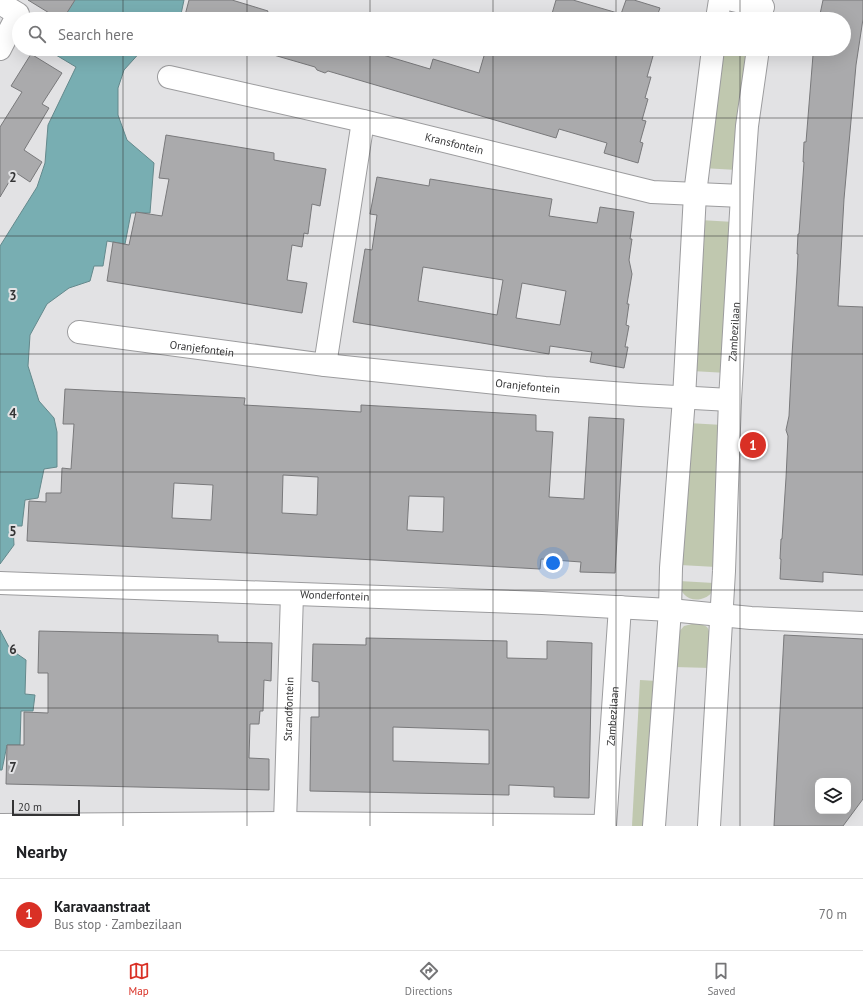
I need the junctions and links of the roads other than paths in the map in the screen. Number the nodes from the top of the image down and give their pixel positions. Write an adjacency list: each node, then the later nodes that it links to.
1 (720, 0): 6 (street)
2 (733, 0): 4 (street)
3 (0, 3): 5 (street)
4 (763, 9)
5 (15, 12)
6 (718, 12)
7 (12, 26): 8 (street)
8 (0, 49)
9 (712, 56): 13 (street)
10 (757, 56): 14 (street, Zambezilaan)
11 (169, 77): 12 (street, Kransfontein)
12 (363, 121): 13 (street, Kransfontein); 16 (street)
13 (695, 194): 14 (street, Kransfontein); 17 (street)
14 (742, 196): 18 (street, Zambezilaan)
15 (79, 332): 16 (street, Oranjefontein)
16 (325, 365): 17 (street, Oranjefontein)
17 (684, 398): 18 (street, Oranjefontein); 22 (street)
18 (730, 400): 23 (street, Zambezilaan)
19 (0, 583): 20 (street, Wonderfontein)
20 (292, 594): 21 (street, Wonderfontein); 25 (street, Strandfontein)
21 (620, 608): 22 (street, Wonderfontein); 27 (street, Zambezilaan)
22 (670, 610): 23 (street); 28 (street)
23 (721, 615): 24 (street); 29 (street, Zambezilaan)
24 (863, 623)
25 (285, 823): 26 (street); 27 (street)
26 (0, 825)
27 (605, 826)
28 (654, 826)
29 (710, 826)

